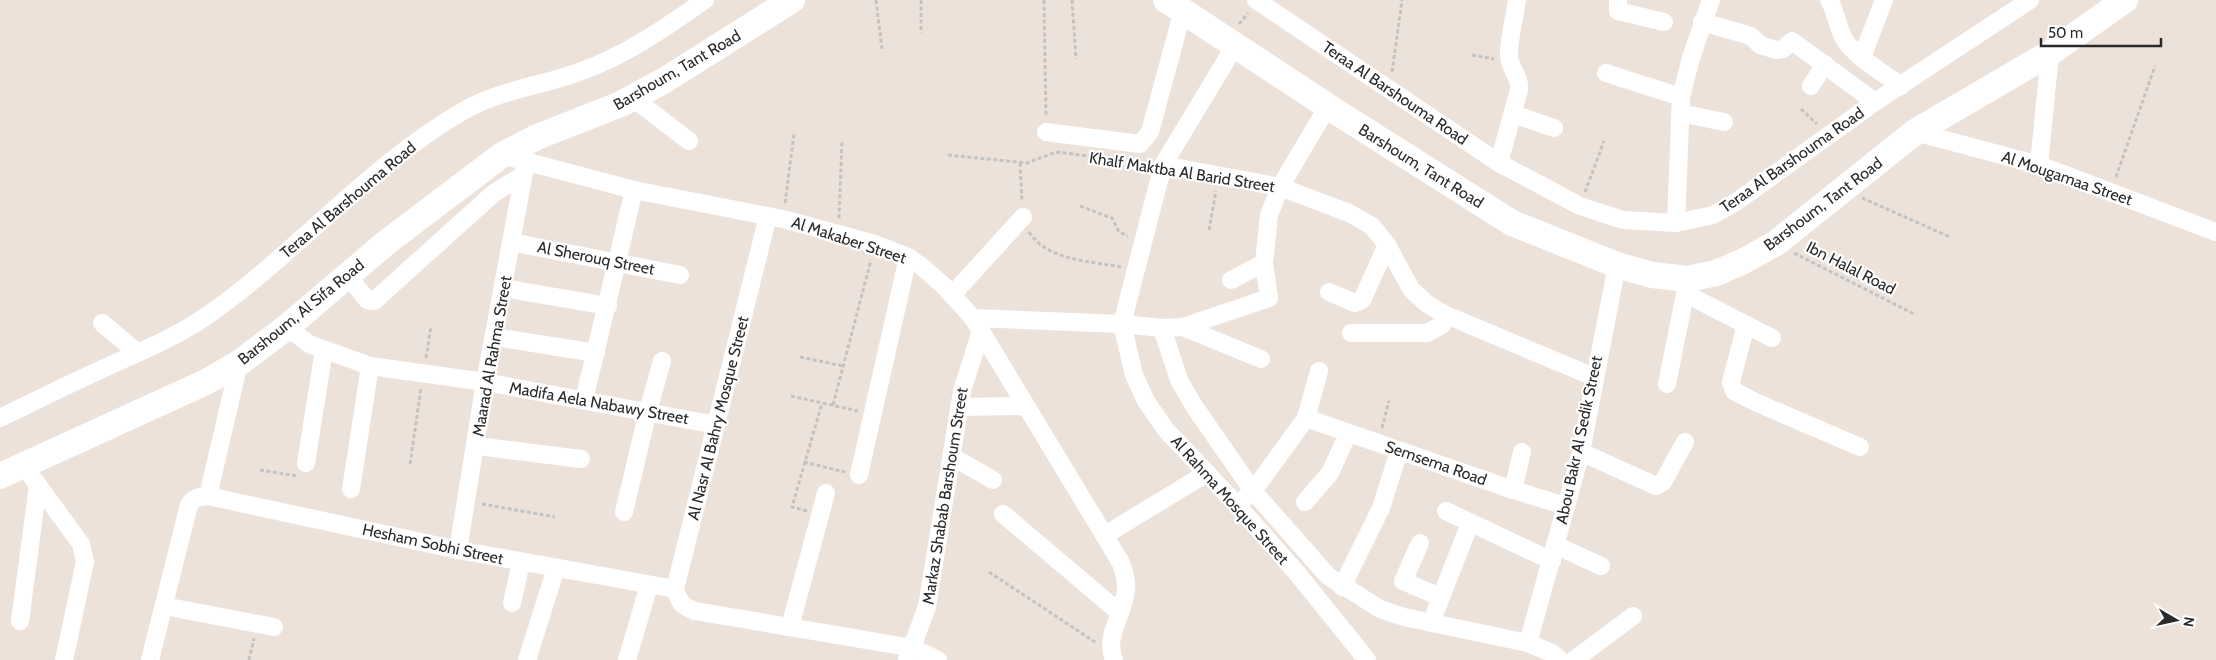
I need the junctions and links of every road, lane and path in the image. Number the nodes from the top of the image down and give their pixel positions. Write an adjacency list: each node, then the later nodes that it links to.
1 (705, 0): 99 (street, Teraa Al Barshouma Road)
2 (792, 0): 31 (main road, Barshoum, Tant Road)
3 (876, 0): 21 (path)
4 (921, 0): 19 (path)
5 (1044, 0): 39 (path)
6 (1072, 0): 24 (path)
7 (1256, 0): 20 (path); 30 (street, Teraa Al Barshouma Road)
8 (1402, 0): 30 (path)
9 (1518, 0): 36 (street)
10 (1618, 0): 17 (street)
11 (1711, 0): 18 (street)
12 (1884, 0): 23 (street)
13 (2030, 0): 29 (street, Teraa Al Barshouma Road)
14 (2125, 0): 22 (main road, Barshoum, Tant Road)
15 (1835, 4): 23 (street)
16 (1175, 5): 20 (main road, Barshoum, Tant Road); 39 (street)
17 (1664, 22)
18 (1702, 22): 25 (street); 33 (street)
19 (921, 33)
20 (1232, 42): 34 (main road, Barshoum, Tant Road); 51 (street)
21 (882, 49)
22 (2050, 53): 40 (main road, Barshoum, Tant Road); 52 (street)
23 (1862, 57): 29 (street)
24 (1076, 59)
25 (1825, 64): 28 (street); 32 (street)
26 (2155, 66): 57 (path)
27 (1606, 73): 33 (street)
28 (1811, 86)
29 (1901, 86): 32 (street, Teraa Al Barshouma Road)
30 (1389, 90): 49 (street, Teraa Al Barshouma Road)
31 (632, 98): 43 (street); 50 (main road, Barshoum, Tant Road)
32 (1875, 102): 42 (street, Teraa Al Barshouma Road)
33 (1680, 105): 37 (street); 62 (street)
34 (1328, 106): 54 (street); 75 (main road, Barshoum, Tant Road)
35 (1801, 109): 42 (path)
36 (1513, 114): 38 (street); 49 (street)
37 (1724, 122)
38 (1554, 128)
39 (1046, 132): 47 (path)
40 (1915, 132): 52 (street, Al Mougamaa Street); 56 (main road, Barshoum, Tant Road)
41 (794, 134): 60 (path)
42 (1828, 134): 62 (street, Teraa Al Barshouma Road)
43 (689, 140)
44 (842, 141): 65 (path)
45 (1604, 141): 59 (path)
46 (948, 155): 48 (path, Khalf Maktba Al Barid Street)
47 (1046, 156): 48 (path, Khalf Maktba Al Barid Street); 51 (path, Khalf Maktba Al Barid Street)
48 (1020, 163): 61 (path)
49 (1499, 163): 59 (street, Teraa Al Barshouma Road)
50 (517, 164): 55 (street, Al Makaber Street); 68 (street, Maarad Al Rahma Street); 78 (main road, Barshoum, Al Sifa Road); 78 (street)
51 (1162, 165): 53 (street, Khalf Maktba Al Barid Street); 67 (street)
52 (2040, 165): 57 (street, Al Mougamaa Street)
53 (1218, 176): 54 (street, Khalf Maktba Al Barid Street); 63 (path)
54 (1280, 187): 70 (street, Khalf Maktba Al Barid Street); 74 (street)
55 (634, 190): 60 (street, Al Makaber Street); 73 (street)
56 (1843, 190): 66 (path); 71 (main road, Barshoum, Tant Road)
57 (2110, 191): 64 (street, Al Mougamaa Street)
58 (1080, 206): 67 (path)
59 (1580, 206): 62 (street, Teraa Al Barshouma Road)
60 (775, 217): 65 (street, Al Makaber Street); 123 (street, Al Nasr Al Bahry Mosque Street)
61 (1023, 217): 76 (path); 83 (street)
62 (1676, 223)
63 (1209, 230)
64 (2216, 232)
65 (839, 233): 69 (street, Al Makaber Street)
66 (1950, 237)
67 (1143, 240): 76 (street)
68 (511, 242): 73 (street, Al Sherouq Street); 81 (street, Maarad Al Rahma Street)
69 (875, 244): 72 (street, Al Makaber Street); 106 (path)
70 (1387, 244): 82 (street); 86 (street, Khalf Maktba Al Barid Street)
71 (1776, 244): 80 (main road, Barshoum, Tant Road); 85 (path, Ibn Halal Road)
72 (908, 257): 83 (street, Al Makaber Street); 120 (street)
73 (618, 261): 77 (street, Al Sherouq Street); 84 (street)
74 (1264, 263): 79 (street); 93 (street)
75 (1617, 265): 80 (main road, Barshoum, Tant Road); 109 (street, Abou Bakr Al Sedik Street)
76 (1136, 270): 88 (street)
77 (680, 275)
78 (348, 276): 92 (main road, Barshoum, Al Sifa Road)
79 (1231, 280)
80 (1687, 286): 90 (street); 111 (street)
81 (503, 288): 84 (street); 96 (street, Maarad Al Rahma Street)
82 (1329, 292)
83 (952, 295): 89 (street, Al Makaber Street)
84 (608, 306): 100 (street)
85 (1916, 314)
86 (1446, 315): 95 (street); 109 (street, Khalf Maktba Al Barid Street)
87 (102, 323): 99 (street)
88 (1122, 324): 89 (street); 94 (street); 138 (street, Al Rahma Mosque Street)
89 (977, 325): 117 (street, Al Makaber Street); 118 (street, Markaz Shabab Barshoum Street)
90 (1746, 325): 97 (street); 128 (street)
91 (431, 326): 108 (path)
92 (287, 327): 98 (street, Madifa Aela Nabawy Street); 104 (main road, Barshoum, Al Sifa Road)
93 (1183, 327): 94 (street); 102 (street)
94 (1162, 328): 145 (street)
95 (1351, 334)
96 (494, 337): 100 (street); 110 (street, Maarad Al Rahma Street)
97 (1772, 338)
98 (324, 350): 105 (street, Madifa Aela Nabawy Street); 134 (street)
99 (138, 353): 121 (street, Teraa Al Barshouma Road)
100 (596, 353): 113 (street)
101 (800, 356): 106 (path)
102 (1261, 358)
103 (662, 361): 119 (street)
104 (239, 363): 139 (main road, Barshoum, Al Sifa Road); 147 (street)
105 (370, 366): 108 (street, Madifa Aela Nabawy Street); 143 (street)
106 (843, 366): 116 (path)
107 (1319, 372): 122 (street)
108 (423, 374): 110 (street, Madifa Aela Nabawy Street); 136 (path)
109 (1594, 377): 131 (street, Abou Bakr Al Sedik Street)
110 (485, 382): 113 (street, Madifa Aela Nabawy Street); 127 (street, Maarad Al Rahma Street)
111 (1667, 384)
112 (791, 396): 115 (path)
113 (584, 400): 119 (street, Madifa Aela Nabawy Street)
114 (1389, 400): 126 (path)
115 (822, 403): 116 (path); 135 (path)
116 (833, 405): 120 (path)
117 (1026, 406): 118 (street); 158 (street, Al Makaber Street)
118 (959, 407): 132 (street, Markaz Shabab Barshoum Street)
119 (648, 411): 123 (street, Madifa Aela Nabawy Street); 153 (street)
120 (874, 415): 140 (street)
121 (0, 418)
122 (1306, 418): 124 (street, Semsema Road); 145 (street)
123 (716, 425): 168 (street, Al Nasr Al Bahry Mosque Street)
124 (1348, 434): 126 (street, Semsema Road); 149 (street)
125 (1685, 442): 131 (street)
126 (1378, 443): 129 (street, Semsema Road)
127 (477, 446): 133 (street); 148 (street, Maarad Al Rahma Street)
128 (1860, 446)
129 (1399, 451): 144 (street, Semsema Road); 167 (street)
130 (1522, 452): 144 (street)
131 (1580, 452): 151 (street, Abou Bakr Al Sedik Street)
132 (951, 456): 142 (street); 179 (street, Markaz Shabab Barshoum Street)
133 (581, 459)
134 (306, 462): 137 (path)
135 (804, 462): 140 (path); 155 (path)
136 (410, 464)
137 (260, 470)
138 (1207, 473): 150 (street, Al Rahma Mosque Street); 158 (street)
139 (31, 475): 141 (main road, Barshoum, Al Sifa Road); 174 (street); 181 (street)
140 (859, 475)
141 (0, 476)
142 (993, 480)
143 (351, 489)
144 (1513, 490): 151 (street, Semsema Road)
145 (1253, 491): 150 (street); 167 (street)
146 (826, 493): 155 (street)
147 (200, 498): 160 (street, Hesham Sobhi Street); 171 (street)
148 (467, 502): 156 (path); 160 (street, Maarad Al Rahma Street)
149 (1305, 502)
150 (1237, 505): 187 (street, Al Rahma Mosque Street)
151 (1566, 506): 161 (street, Abou Bakr Al Sedik Street)
152 (1446, 511): 157 (street)
153 (624, 512)
154 (1002, 514): 172 (street)
155 (819, 515): 177 (street)
156 (555, 517)
157 (1470, 523): 161 (street); 169 (street)
158 (1105, 535): 172 (street, Al Makaber Street)
159 (1420, 543): 169 (street)
160 (458, 550): 162 (street, Hesham Sobhi Street)
161 (1554, 553): 163 (street); 178 (street, Abou Bakr Al Sedik Street)
162 (521, 562): 164 (street, Hesham Sobhi Street); 170 (street)
163 (1601, 566)
164 (556, 568): 166 (street, Hesham Sobhi Street); 184 (street)
165 (989, 572): 180 (path)
166 (648, 585): 168 (street, Hesham Sobhi Street); 185 (street)
167 (1342, 587): 175 (street)
168 (675, 589): 177 (street)
169 (1440, 597): 175 (street)
170 (512, 603)
171 (164, 606): 176 (street); 182 (street)
172 (1119, 612): 180 (street, Al Makaber Street)
173 (1633, 616): 189 (street)
174 (20, 622)
175 (1431, 623): 178 (street)
176 (265, 626): 183 (path)
177 (790, 627): 179 (street)
178 (1528, 642): 188 (street)
179 (910, 654): 186 (street)
180 (1113, 657)
181 (64, 660)
182 (150, 660)
183 (249, 660)
184 (527, 660)
185 (627, 660)
186 (938, 660)
187 (1367, 660)
188 (1560, 660)
189 (1574, 660)

